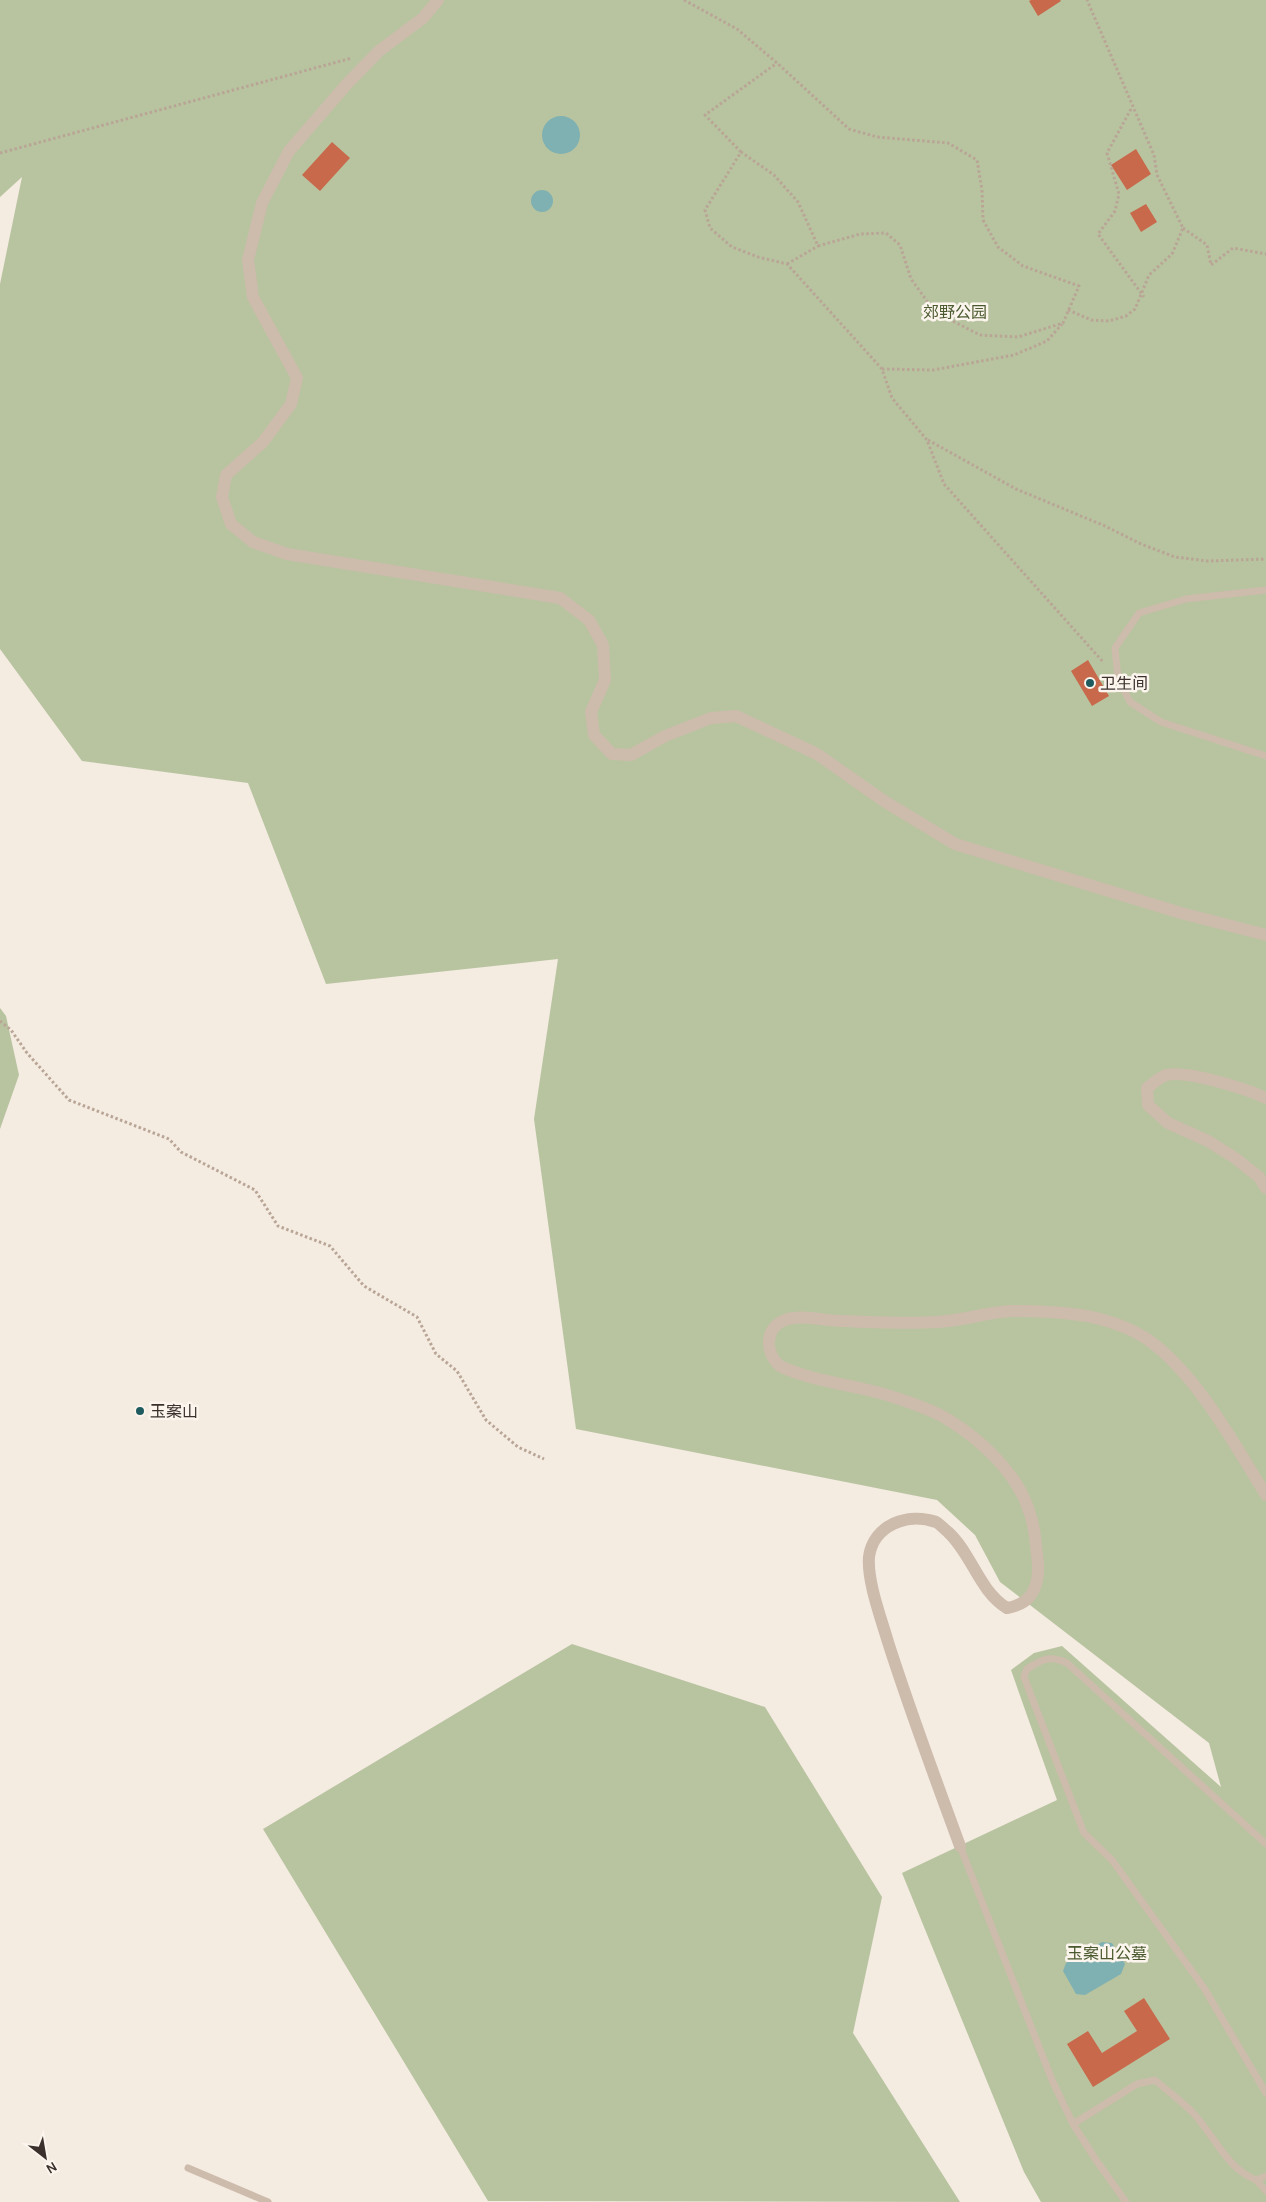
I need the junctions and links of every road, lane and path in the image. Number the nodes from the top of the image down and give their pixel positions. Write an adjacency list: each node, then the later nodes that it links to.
1 (438, 0): 4 (street)
2 (684, 0): 5 (path)
3 (1087, 0): 9 (path)
4 (379, 51): 8 (path); 22 (street)
5 (777, 62): 7 (path); 14 (path)
6 (1131, 109): 13 (path)
7 (741, 152): 10 (path); 12 (path)
8 (0, 153)
9 (1183, 228): 11 (path); 13 (path)
10 (818, 246): 12 (path); 15 (path)
11 (1266, 254)
12 (787, 264): 16 (path)
13 (1143, 296): 14 (path)
14 (1068, 310): 15 (path)
15 (1063, 323): 16 (path)
16 (882, 369): 17 (path)
17 (927, 440): 18 (path); 20 (path)
18 (1266, 559)
19 (1266, 590): 20 (lane)
20 (1118, 678): 21 (lane)
21 (1266, 756)
22 (1266, 935)
23 (0, 1021): 26 (path)
24 (1266, 1098): 25 (street)
25 (1266, 1188)
26 (544, 1459)
27 (1266, 1496): 29 (street)
28 (1266, 1844): 30 (lane)
29 (960, 1846): 31 (lane)
30 (1266, 2093)
31 (1074, 2124): 34 (lane); 37 (lane)
32 (188, 2168): 36 (lane)
33 (1266, 2176): 34 (lane)
34 (1256, 2180): 35 (lane)
35 (1266, 2191)
36 (268, 2202)
37 (1126, 2202)

